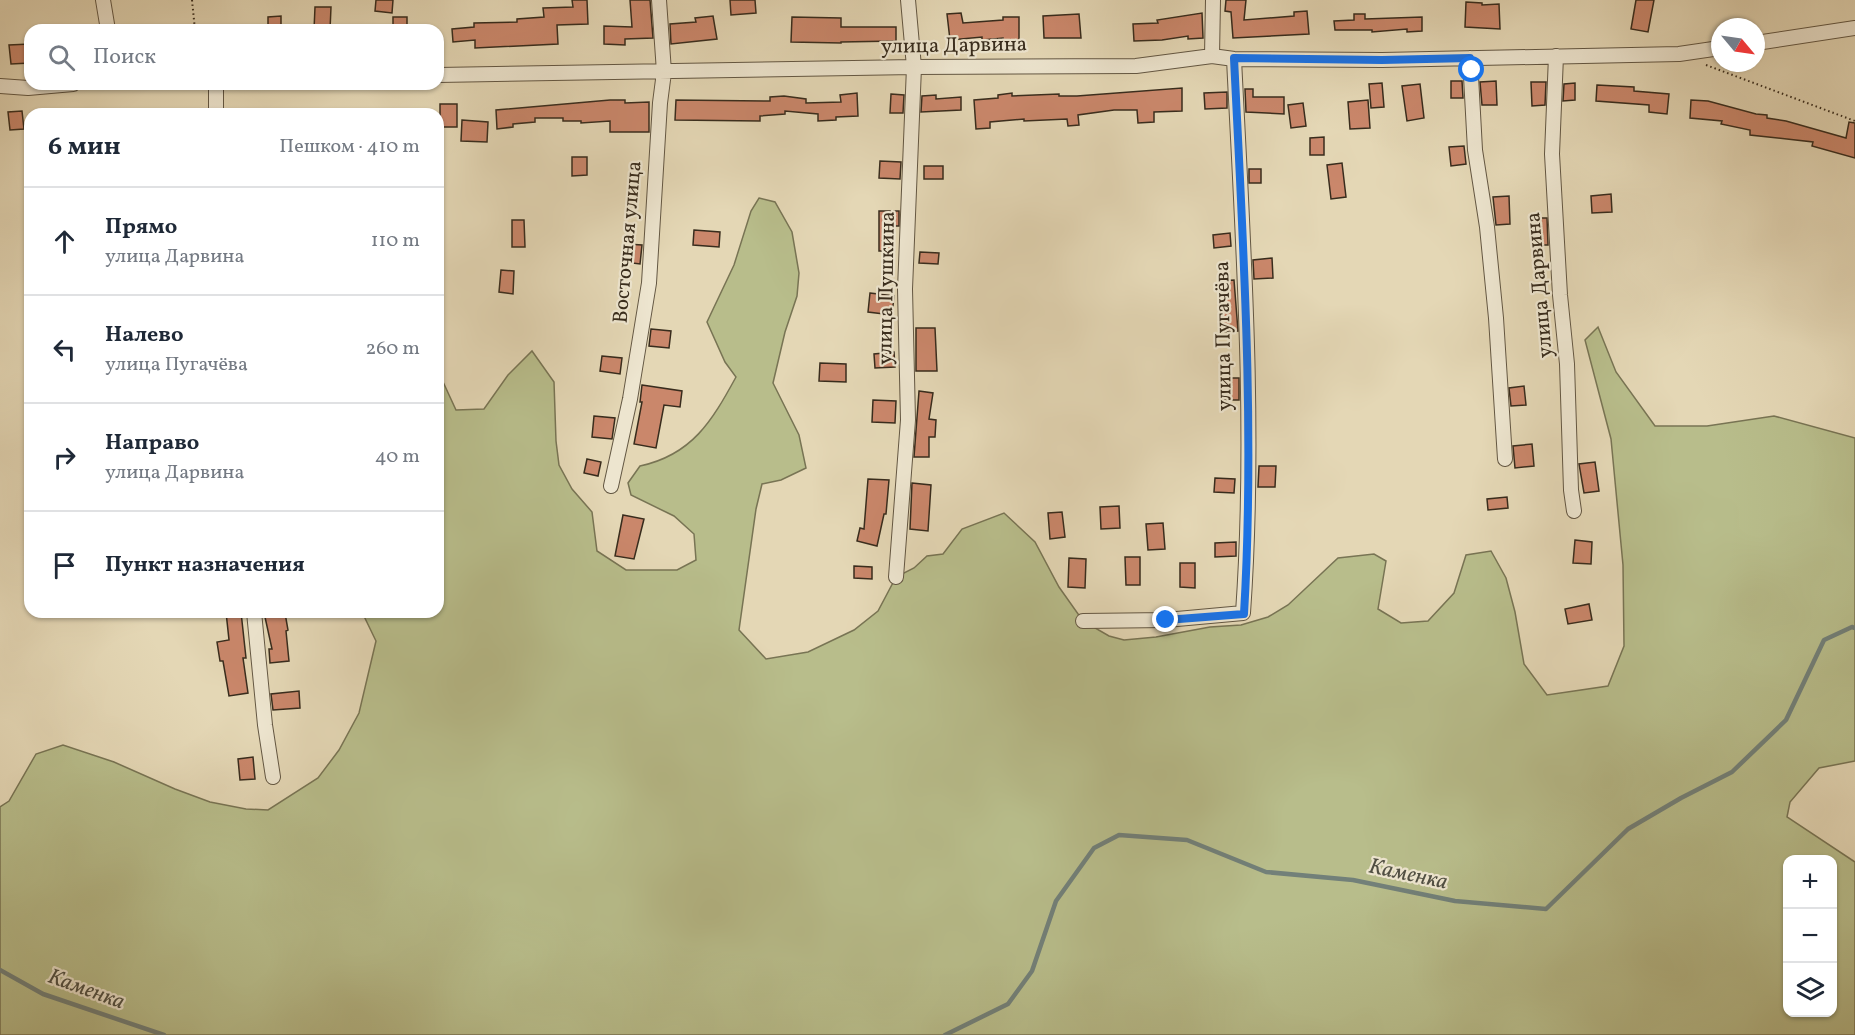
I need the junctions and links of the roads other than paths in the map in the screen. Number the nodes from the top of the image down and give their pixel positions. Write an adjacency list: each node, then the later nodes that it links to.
1 (103, 0): 5 (street)
2 (659, 0): 14 (street, Восточная улица)
3 (908, 0): 13 (street, улица Пушкина)
4 (1213, 0): 9 (street)
5 (107, 24)
6 (1855, 28): 7 (street)
7 (1765, 42)
8 (1711, 49): 10 (street, улица Дарвина)
9 (1212, 56): 11 (street, улица Дарвина); 13 (street, улица Дарвина)
10 (1556, 56): 12 (street, улица Дарвина); 22 (street, улица Дарвина)
11 (1234, 58): 12 (street, улица Дарвина); 25 (street, улица Пугачёва)
12 (1470, 58): 20 (street)
13 (914, 67): 14 (street, улица Дарвина); 23 (street, улица Пушкина)
14 (664, 72): 15 (street, улица Дарвина); 21 (street, Восточная улица)
15 (444, 75)
16 (0, 86): 17 (street)
17 (24, 88)
18 (216, 90): 19 (street)
19 (216, 108)
20 (1505, 459)
21 (611, 486)
22 (1574, 511)
23 (896, 577)
24 (255, 618): 26 (street)
25 (1083, 621)
26 (273, 777)

